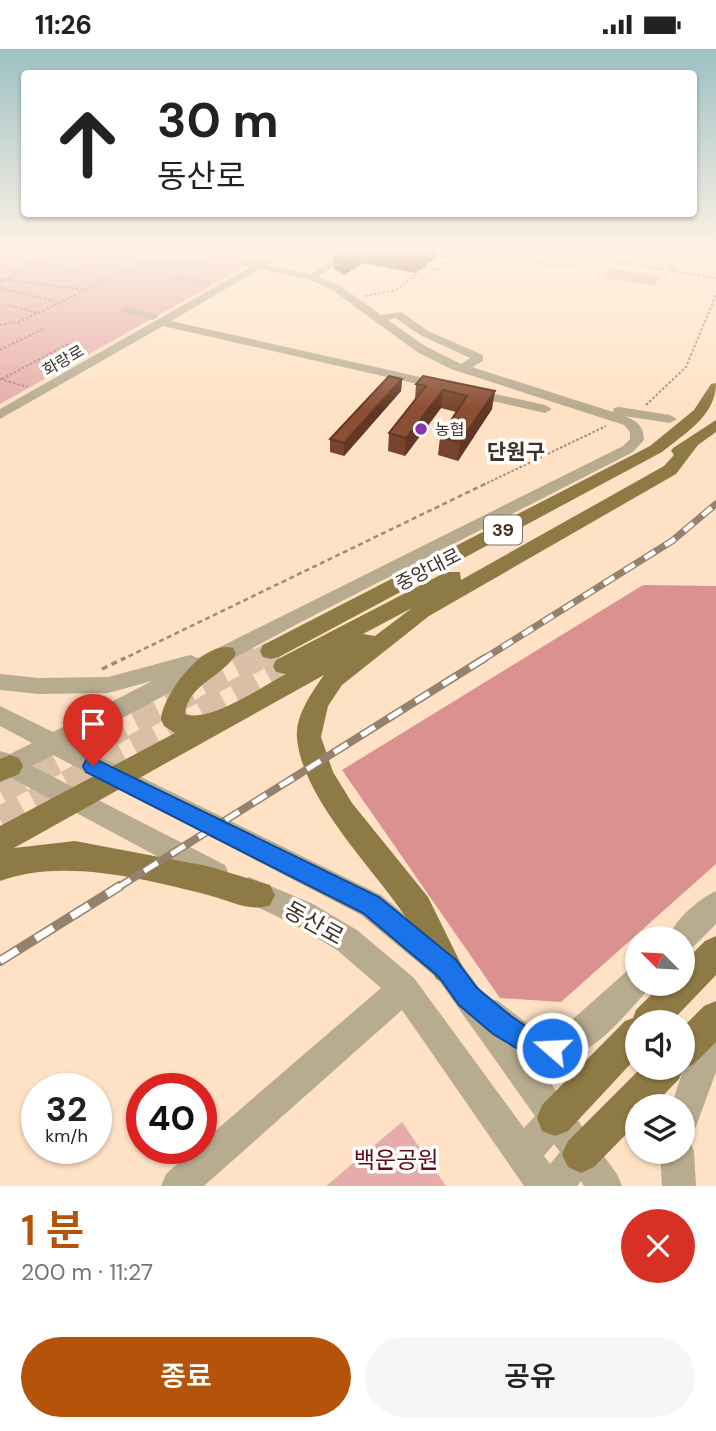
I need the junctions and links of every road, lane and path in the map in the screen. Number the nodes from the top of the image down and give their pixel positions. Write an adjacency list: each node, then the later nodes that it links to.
1 (56, 302): 6 (path)
2 (188, 302): 11 (street, 화랑로)
3 (353, 302): 16 (street)
4 (365, 302): 10 (street)
5 (713, 302): 25 (path)
6 (60, 303): 9 (path)
7 (8, 305): 9 (path)
8 (126, 310): 11 (street)
9 (39, 313): 12 (path)
10 (385, 317): 16 (street); 17 (street)
11 (158, 319): 16 (street); 20 (street, 화랑로); 24 (street, 화랑로)
12 (0, 325)
13 (45, 328): 15 (path)
14 (68, 344): 18 (path)
15 (0, 350)
16 (425, 364): 17 (street); 23 (street); 25 (street)
17 (467, 365): 25 (street)
18 (1, 379): 20 (path)
19 (716, 381): 26 (main road)
20 (29, 387): 22 (street, 화랑로)
21 (716, 387): 31 (main road, 중앙대로 / 39)
22 (0, 404)
23 (545, 409)
24 (0, 415)
25 (625, 416): 26 (street); 29 (street); 35 (path)
26 (670, 419): 29 (main road)
27 (716, 425): 28 (main road, 중앙대로 / 39)
28 (690, 445): 30 (main road); 33 (main road, 중앙대로 / 39)
29 (628, 449): 32 (street)
30 (422, 611): 37 (main road); 48 (main road)
31 (271, 651)
32 (225, 654): 35 (street); 37 (main road); 38 (street)
33 (284, 666)
34 (0, 682): 35 (street)
35 (69, 685)
36 (0, 715): 38 (street, 동산로)
37 (219, 721): 40 (main road)
38 (52, 744): 39 (street); 40 (street, 동산로)
39 (3, 766): 41 (street, 동산로)
40 (114, 777): 41 (main road); 48 (street, 동산로)
41 (74, 800): 42 (main road); 44 (street, 동산로)
42 (0, 841)
43 (0, 867): 44 (main road)
44 (260, 895): 49 (street, 동산로)
45 (716, 905): 46 (street)
46 (694, 926)
47 (716, 952): 52 (main road)
48 (447, 968): 51 (street, 동산로)
49 (404, 988): 61 (street, 동산로); 63 (street)
50 (625, 993): 51 (street)
51 (468, 997): 59 (street, 동산로)
52 (660, 1010)
53 (716, 1018): 54 (main road)
54 (695, 1039)
55 (625, 1045): 59 (main road)
56 (716, 1046): 58 (street)
57 (654, 1080): 60 (main road)
58 (691, 1094)
59 (555, 1118): 60 (street, 동산로); 61 (street)
60 (581, 1154): 65 (street); 66 (street, 동산로)
61 (522, 1156): 64 (street, 동산로)
62 (678, 1164): 67 (street)
63 (178, 1186)
64 (545, 1186)
65 (554, 1186)
66 (605, 1186)
67 (679, 1186)

